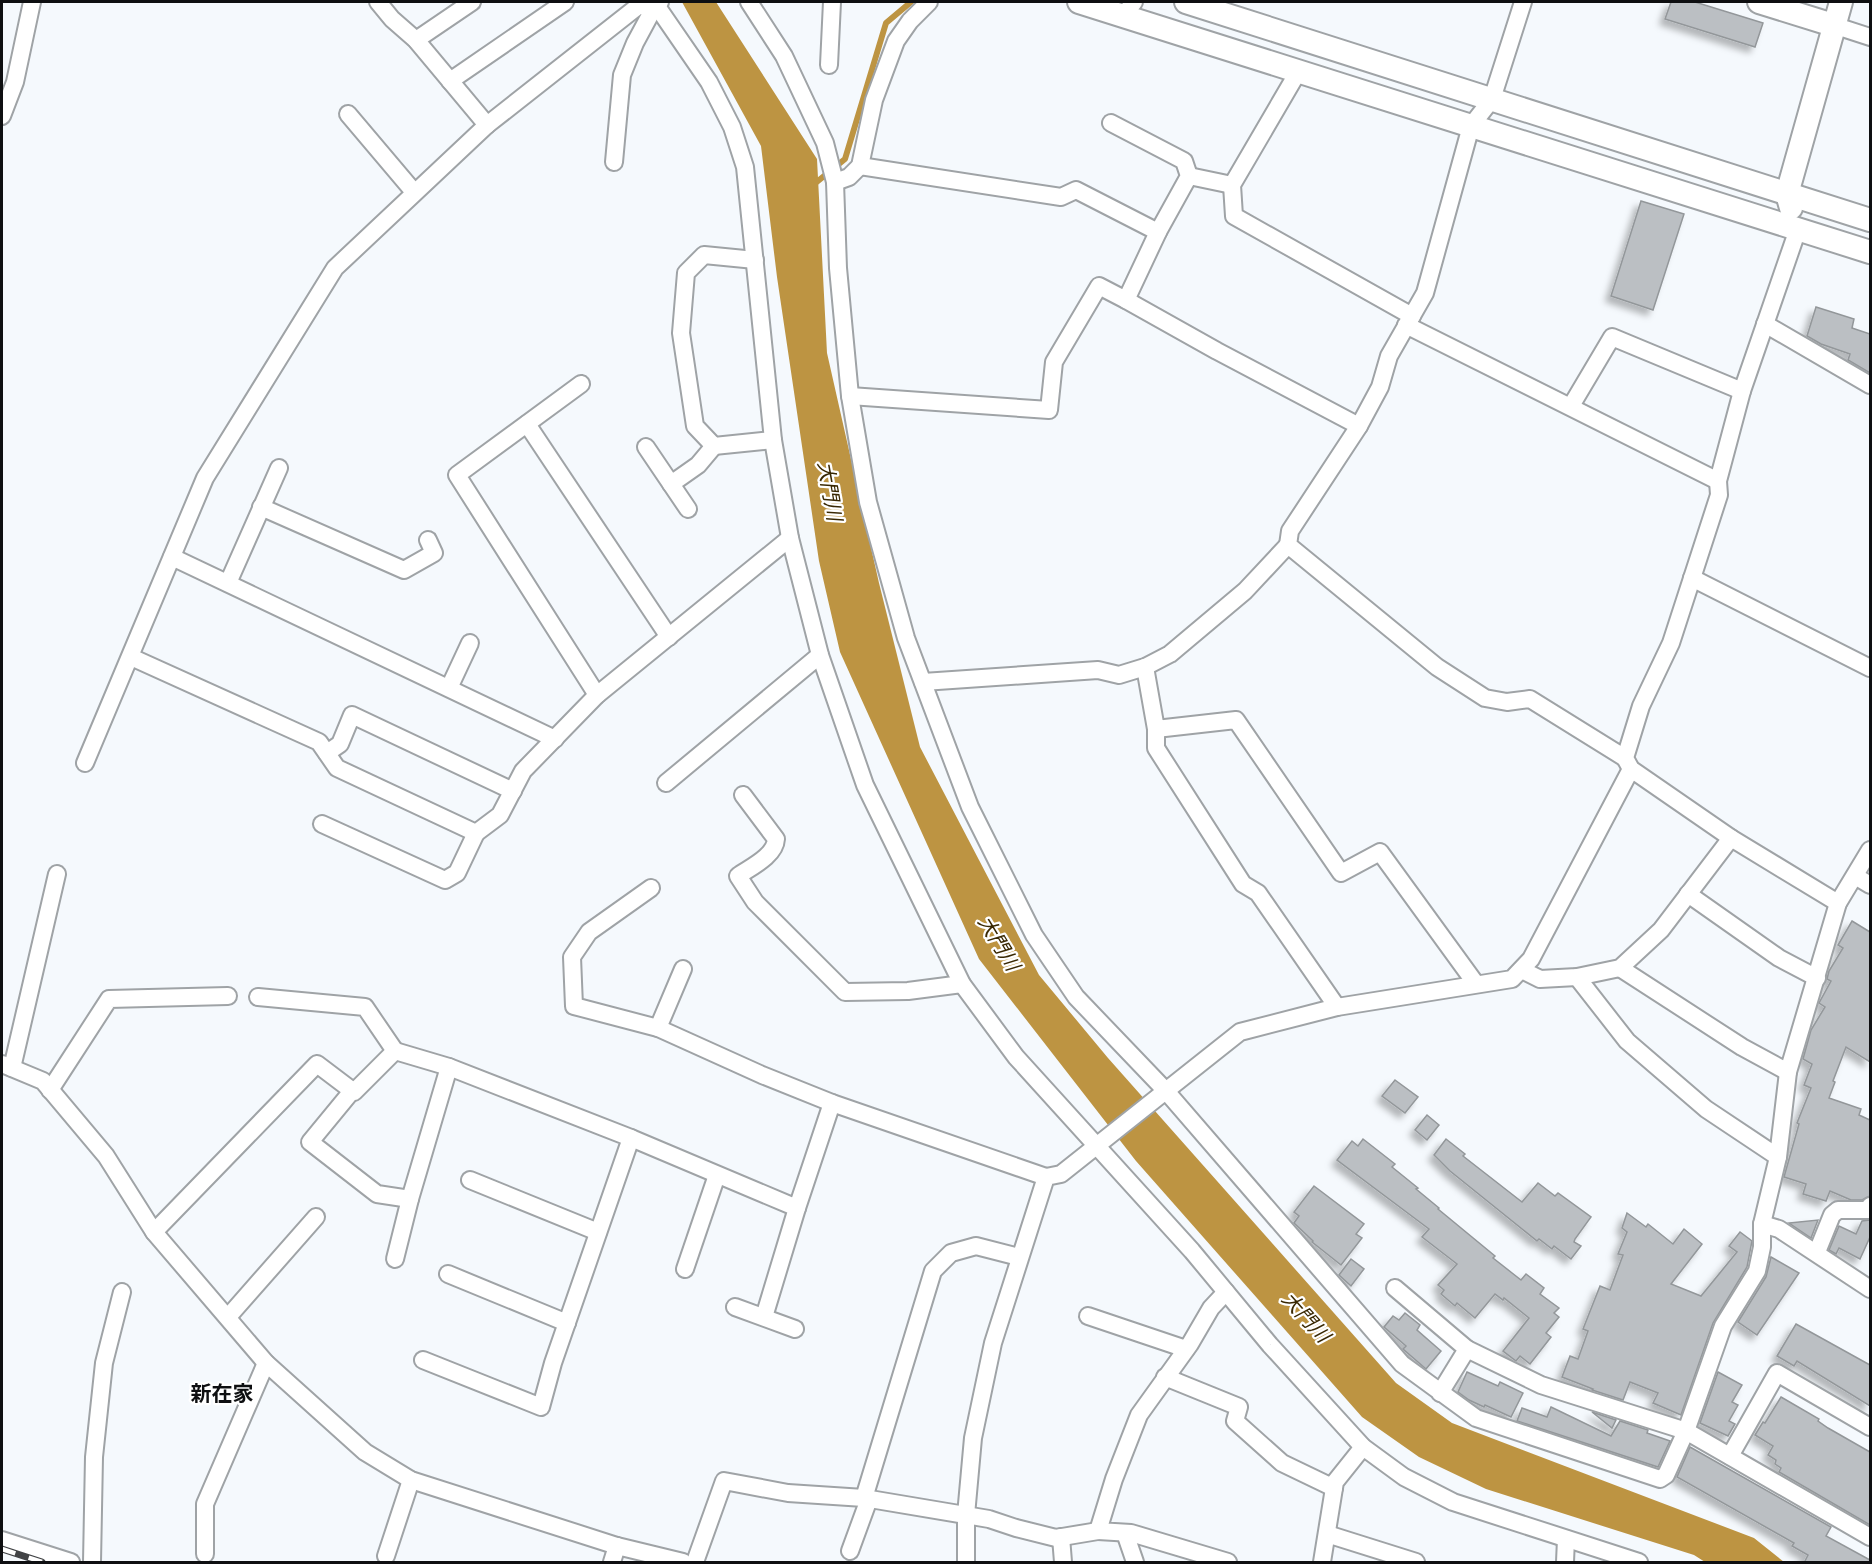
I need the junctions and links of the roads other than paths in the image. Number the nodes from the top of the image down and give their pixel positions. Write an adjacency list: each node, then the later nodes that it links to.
1 (32, 2): 23 (street)
2 (378, 2): 17 (street)
3 (472, 2): 17 (street)
4 (565, 2): 20 (street)
5 (657, 2): 25 (street); 27 (street); 38 (street)
6 (749, 2): 30 (street)
7 (832, 2): 18 (street)
8 (929, 2): 28 (street)
9 (1079, 2): 14 (street)
10 (1186, 2): 21 (street)
11 (1523, 2): 21 (street)
12 (1759, 2): 15 (street)
13 (1840, 2): 15 (street)
14 (1128, 9): 19 (street)
15 (1833, 25): 16 (street); 33 (street)
16 (1870, 37)
17 (416, 40): 20 (street)
18 (829, 65)
19 (1298, 72): 26 (street); 31 (street)
20 (450, 81): 25 (street)
21 (1492, 99): 26 (street); 33 (street)
22 (348, 114): 32 (street)
23 (2, 116)
24 (1111, 123): 29 (street)
25 (487, 125): 32 (street)
26 (1471, 126): 35 (street); 40 (street)
27 (614, 162)
28 (860, 166): 30 (street); 36 (street)
29 (1189, 176): 31 (street); 36 (street)
30 (835, 182): 45 (street)
31 (1232, 185): 40 (street)
32 (414, 192): 60 (street)
33 (1787, 194): 34 (street); 35 (street)
34 (1870, 220)
35 (1798, 230): 37 (street); 41 (street)
36 (1158, 232): 39 (street)
37 (1870, 252)
38 (754, 260): 49 (street); 50 (street)
39 (1126, 300): 45 (street); 48 (street)
40 (1409, 320): 46 (street); 48 (street)
41 (1765, 324): 43 (street); 44 (street)
42 (581, 384): 47 (street)
43 (1870, 385)
44 (1742, 391): 46 (street); 53 (street)
45 (850, 396): 69 (street)
46 (1571, 406): 53 (street)
47 (527, 424): 63 (street); 71 (street)
48 (1359, 426): 59 (street)
49 (773, 440): 50 (street); 57 (street)
50 (714, 446): 54 (street)
51 (646, 447): 54 (street)
52 (279, 468): 55 (street)
53 (1718, 480): 61 (street)
54 (671, 484): 56 (street)
55 (261, 507): 58 (street); 62 (street)
56 (688, 509)
57 (790, 538): 63 (street); 65 (street)
58 (428, 540)
59 (1288, 545): 67 (street); 76 (street)
60 (172, 557): 62 (street); 66 (street)
61 (1692, 578): 68 (street); 76 (street)
62 (228, 583): 70 (street)
63 (669, 637): 71 (street)
64 (470, 644): 70 (street)
65 (820, 655): 77 (street); 95 (street)
66 (131, 657): 74 (street); 75 (street)
67 (1145, 667): 69 (street); 72 (street)
68 (1870, 668)
69 (923, 682): 107 (street)
70 (449, 688): 73 (street)
71 (597, 696): 73 (street)
72 (1155, 729): 96 (street); 99 (street)
73 (555, 739): 78 (street)
74 (327, 753): 78 (street); 81 (street)
75 (85, 763)
76 (1628, 763): 82 (street); 92 (street)
77 (666, 783)
78 (513, 791): 81 (street)
79 (743, 795): 95 (street)
80 (322, 824): 81 (street)
81 (476, 833)
82 (1731, 838): 88 (street); 89 (street)
83 (1870, 849): 85 (street)
84 (57, 874): 102 (street)
85 (1855, 876): 86 (street); 89 (street)
86 (1870, 885)
87 (651, 888): 100 (street)
88 (1688, 894): 90 (street); 94 (street)
89 (1838, 903): 94 (street)
90 (1620, 968): 93 (street); 104 (street)
91 (683, 969): 100 (street)
92 (1522, 970): 93 (street); 96 (street)
93 (1577, 977): 111 (street)
94 (1817, 978): 104 (street)
95 (962, 984): 110 (street)
96 (1476, 984): 99 (street)
97 (228, 996): 105 (street)
98 (258, 997): 101 (street)
99 (1337, 1007): 107 (street)
100 (658, 1028): 108 (street)
101 (395, 1051): 103 (street); 106 (street)
102 (7, 1066): 105 (street)
103 (449, 1067): 109 (street); 115 (street)
104 (1788, 1072): 111 (street)
105 (50, 1090): 120 (street)
106 (352, 1091): 115 (street); 120 (street)
107 (1163, 1094): 110 (street); 142 (street)
108 (832, 1102): 113 (street); 117 (street)
109 (631, 1138): 112 (street); 121 (street)
110 (1099, 1143): 113 (street); 130 (street)
111 (1778, 1157): 119 (street)
112 (717, 1174): 117 (street); 125 (street)
113 (1046, 1177): 123 (street)
114 (470, 1180): 121 (street)
115 (410, 1199): 124 (street)
116 (1870, 1206): 122 (street)
117 (797, 1208): 134 (street)
118 (316, 1217): 133 (street)
119 (1761, 1224): 122 (street); 144 (street)
120 (154, 1232): 133 (street)
121 (598, 1232): 135 (street)
122 (1817, 1252): 128 (street)
123 (1019, 1257): 149 (street); 150 (street)
124 (395, 1259)
125 (684, 1269)
126 (448, 1274): 135 (street)
127 (1395, 1288): 138 (street)
128 (1870, 1289)
129 (122, 1292): 163 (street)
130 (1226, 1292): 137 (street); 145 (street)
131 (735, 1307): 134 (street)
132 (1088, 1316): 137 (street)
133 (228, 1317): 140 (street)
134 (764, 1317): 136 (street)
135 (567, 1323): 139 (street)
136 (795, 1329)
137 (1186, 1349): 141 (street)
138 (1467, 1349): 142 (street); 144 (street)
139 (423, 1360)
140 (266, 1363): 147 (street); 160 (street)
141 (1165, 1377): 148 (street); 151 (street)
142 (1440, 1393): 144 (street)
143 (1870, 1427): 146 (street)
144 (1686, 1431): 146 (street)
145 (1364, 1447): 148 (street); 156 (street)
146 (1730, 1456): 155 (street)
147 (411, 1480): 158 (street); 161 (street)
148 (1334, 1488): 153 (street)
149 (866, 1498): 150 (street); 159 (street); 166 (street)
150 (966, 1515): 154 (street); 167 (street)
151 (1098, 1531): 152 (street); 154 (street)
152 (1125, 1533): 169 (street); 170 (street)
153 (1327, 1534): 171 (street); 172 (street)
154 (1061, 1537): 168 (street)
155 (1870, 1537)
156 (1566, 1539): 173 (street); 174 (street)
157 (2, 1540): 162 (street)
158 (617, 1546): 164 (street); 165 (street)
159 (850, 1551)
160 (205, 1554)
161 (386, 1556)
162 (71, 1563)
163 (92, 1563)
164 (612, 1563)
165 (683, 1563)
166 (695, 1563)
167 (966, 1563)
168 (1064, 1563)
169 (1135, 1563)
170 (1228, 1563)
171 (1322, 1563)
172 (1416, 1563)
173 (1565, 1563)
174 (1639, 1563)

